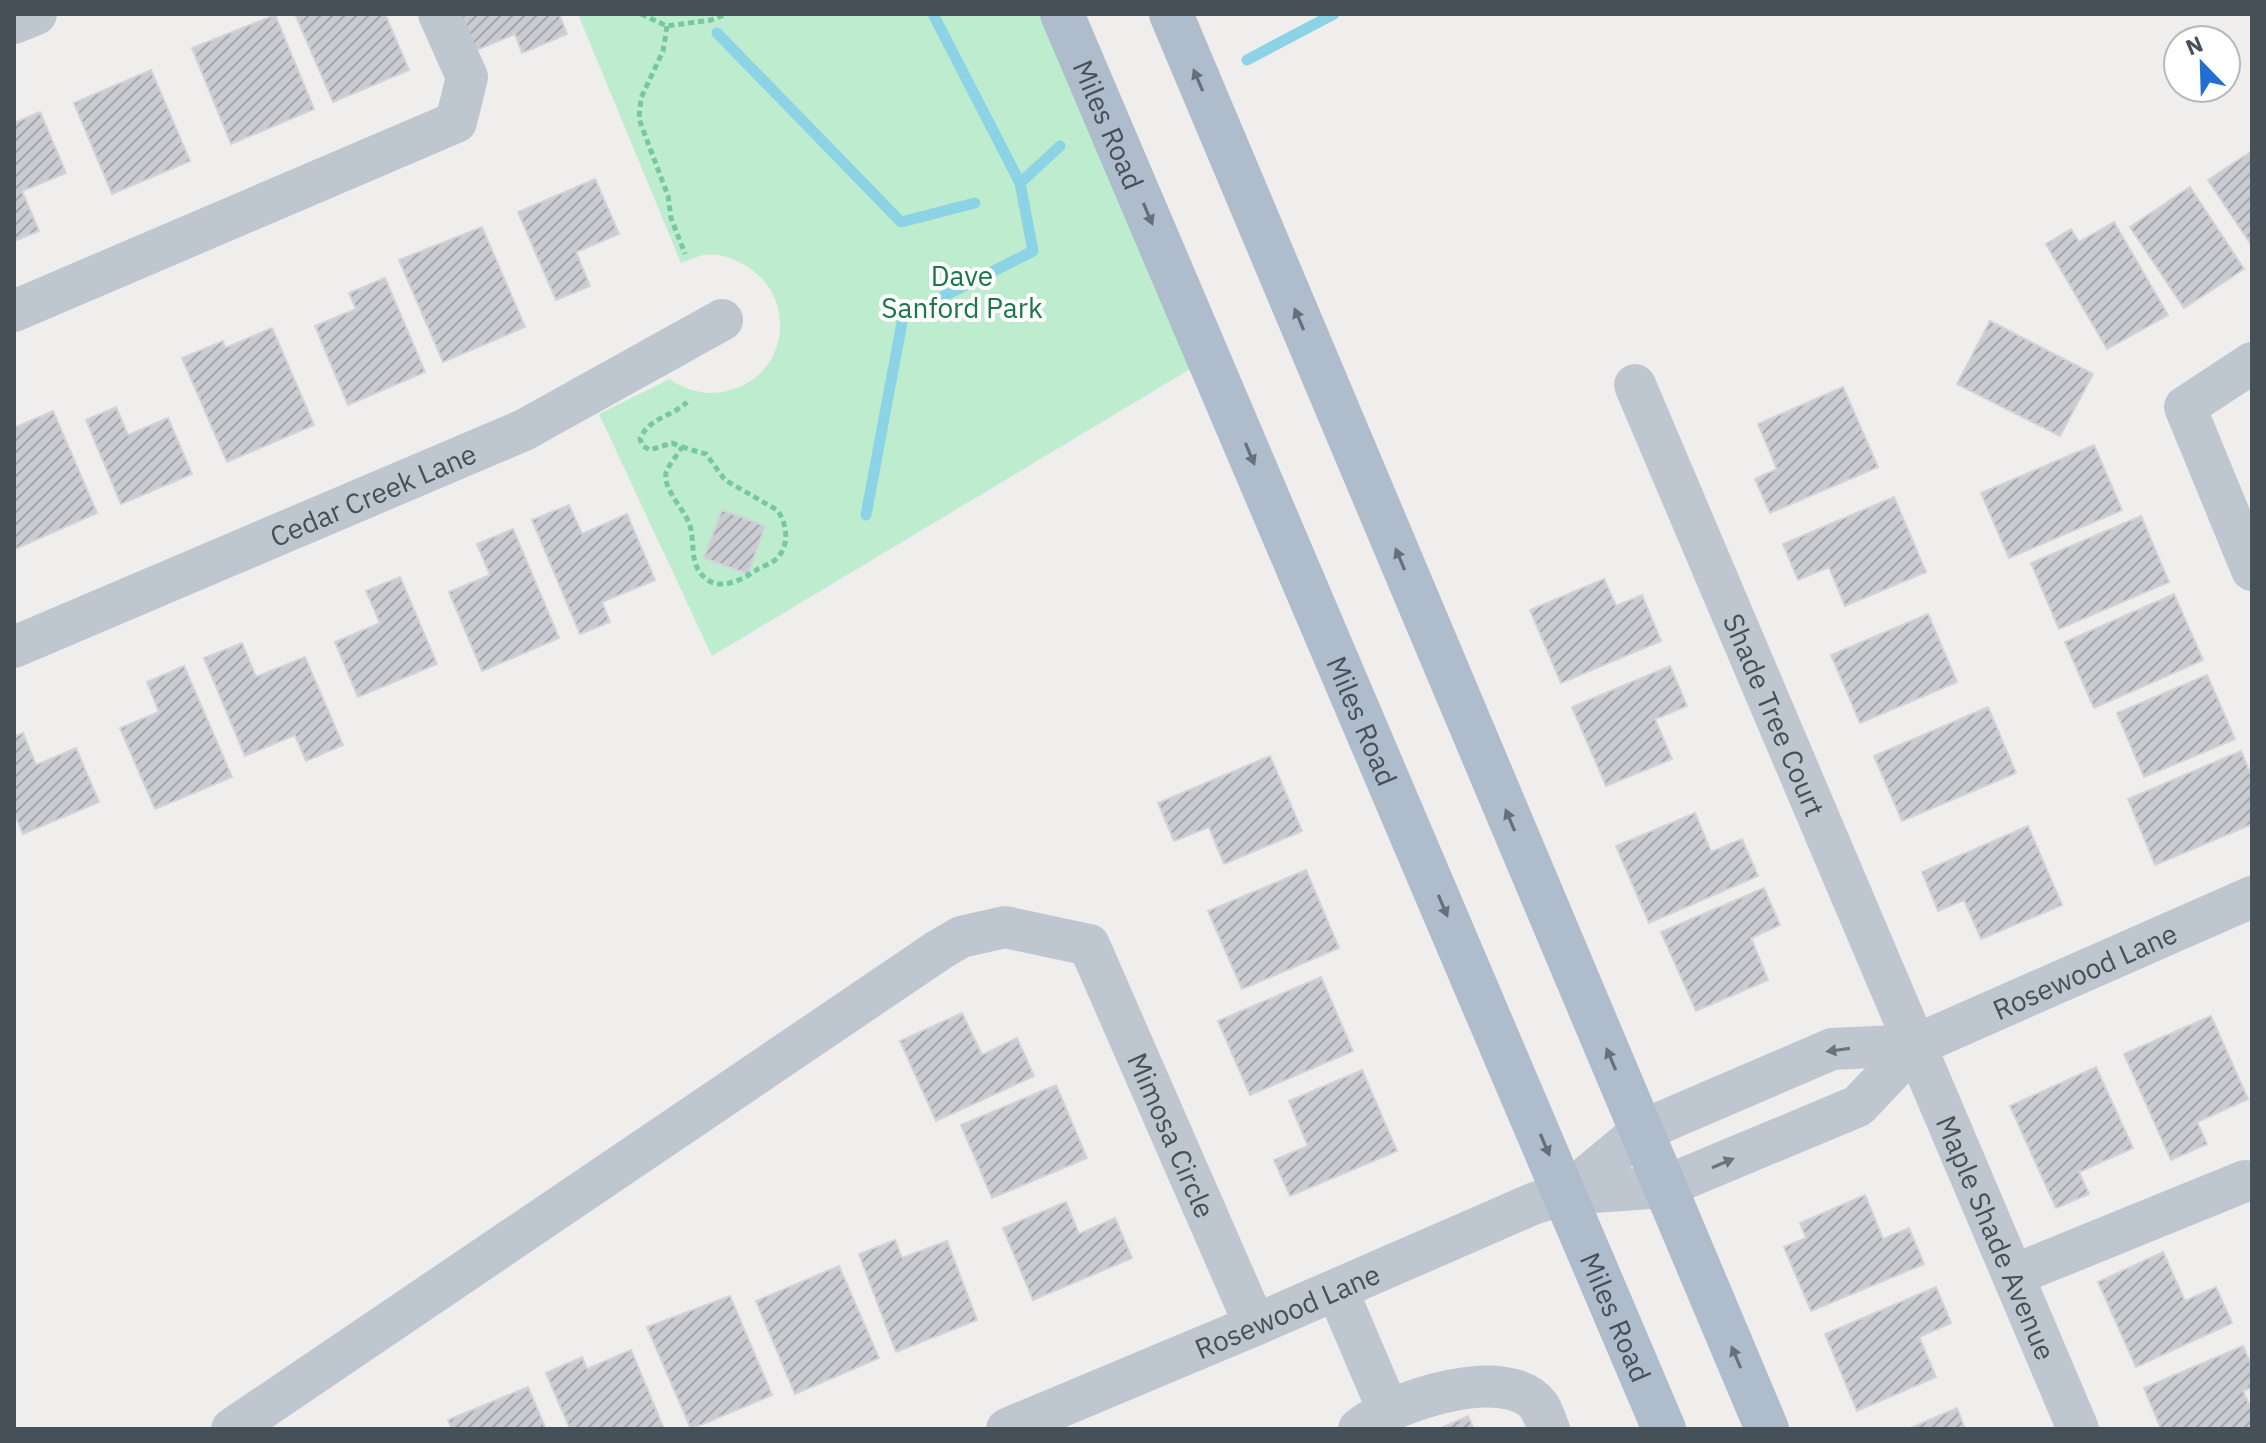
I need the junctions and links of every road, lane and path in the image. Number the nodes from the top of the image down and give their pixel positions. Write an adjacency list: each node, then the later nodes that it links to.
1 (36, 14): 7 (street)
2 (439, 14): 10 (street)
3 (641, 14): 8 (path)
4 (726, 14): 8 (path)
5 (1062, 14): 23 (main road, Miles Road, one-way to 23)
6 (1171, 14): 20 (main road, one-way to 6)
7 (14, 23)
8 (667, 26): 9 (path)
9 (685, 254)
10 (14, 311)
11 (722, 320): 17 (street, Cedar Creek Lane)
12 (2252, 363): 16 (street)
13 (1635, 385): 19 (street, Shade Tree Court)
14 (687, 402): 15 (path)
15 (682, 447): 15 (path)
16 (2252, 570)
17 (14, 647)
18 (2252, 897): 19 (street, Rosewood Lane)
19 (1916, 1045): 20 (street, Rosewood Lane, one-way to 20); 22 (street, Rosewood Lane, one-way to 19); 24 (street, Maple Shade Avenue)
20 (1642, 1131): 22 (main road); 23 (street, Rosewood Lane)
21 (2250, 1185): 24 (street)
22 (1664, 1187): 23 (street, Rosewood Lane); 32 (main road, one-way to 22)
23 (1566, 1194): 25 (street, Rosewood Lane); 31 (main road, Miles Road)
24 (2014, 1275): 33 (street, Maple Shade Avenue)
25 (1337, 1290): 26 (street, Rosewood Lane); 27 (street)
26 (1255, 1325): 28 (street, Mimosa Circle); 29 (street, Rosewood Lane)
27 (1374, 1420): 30 (street)
28 (232, 1429)
29 (1007, 1429)
30 (1549, 1429)
31 (1664, 1429)
32 (1767, 1429)
33 (2078, 1429)

